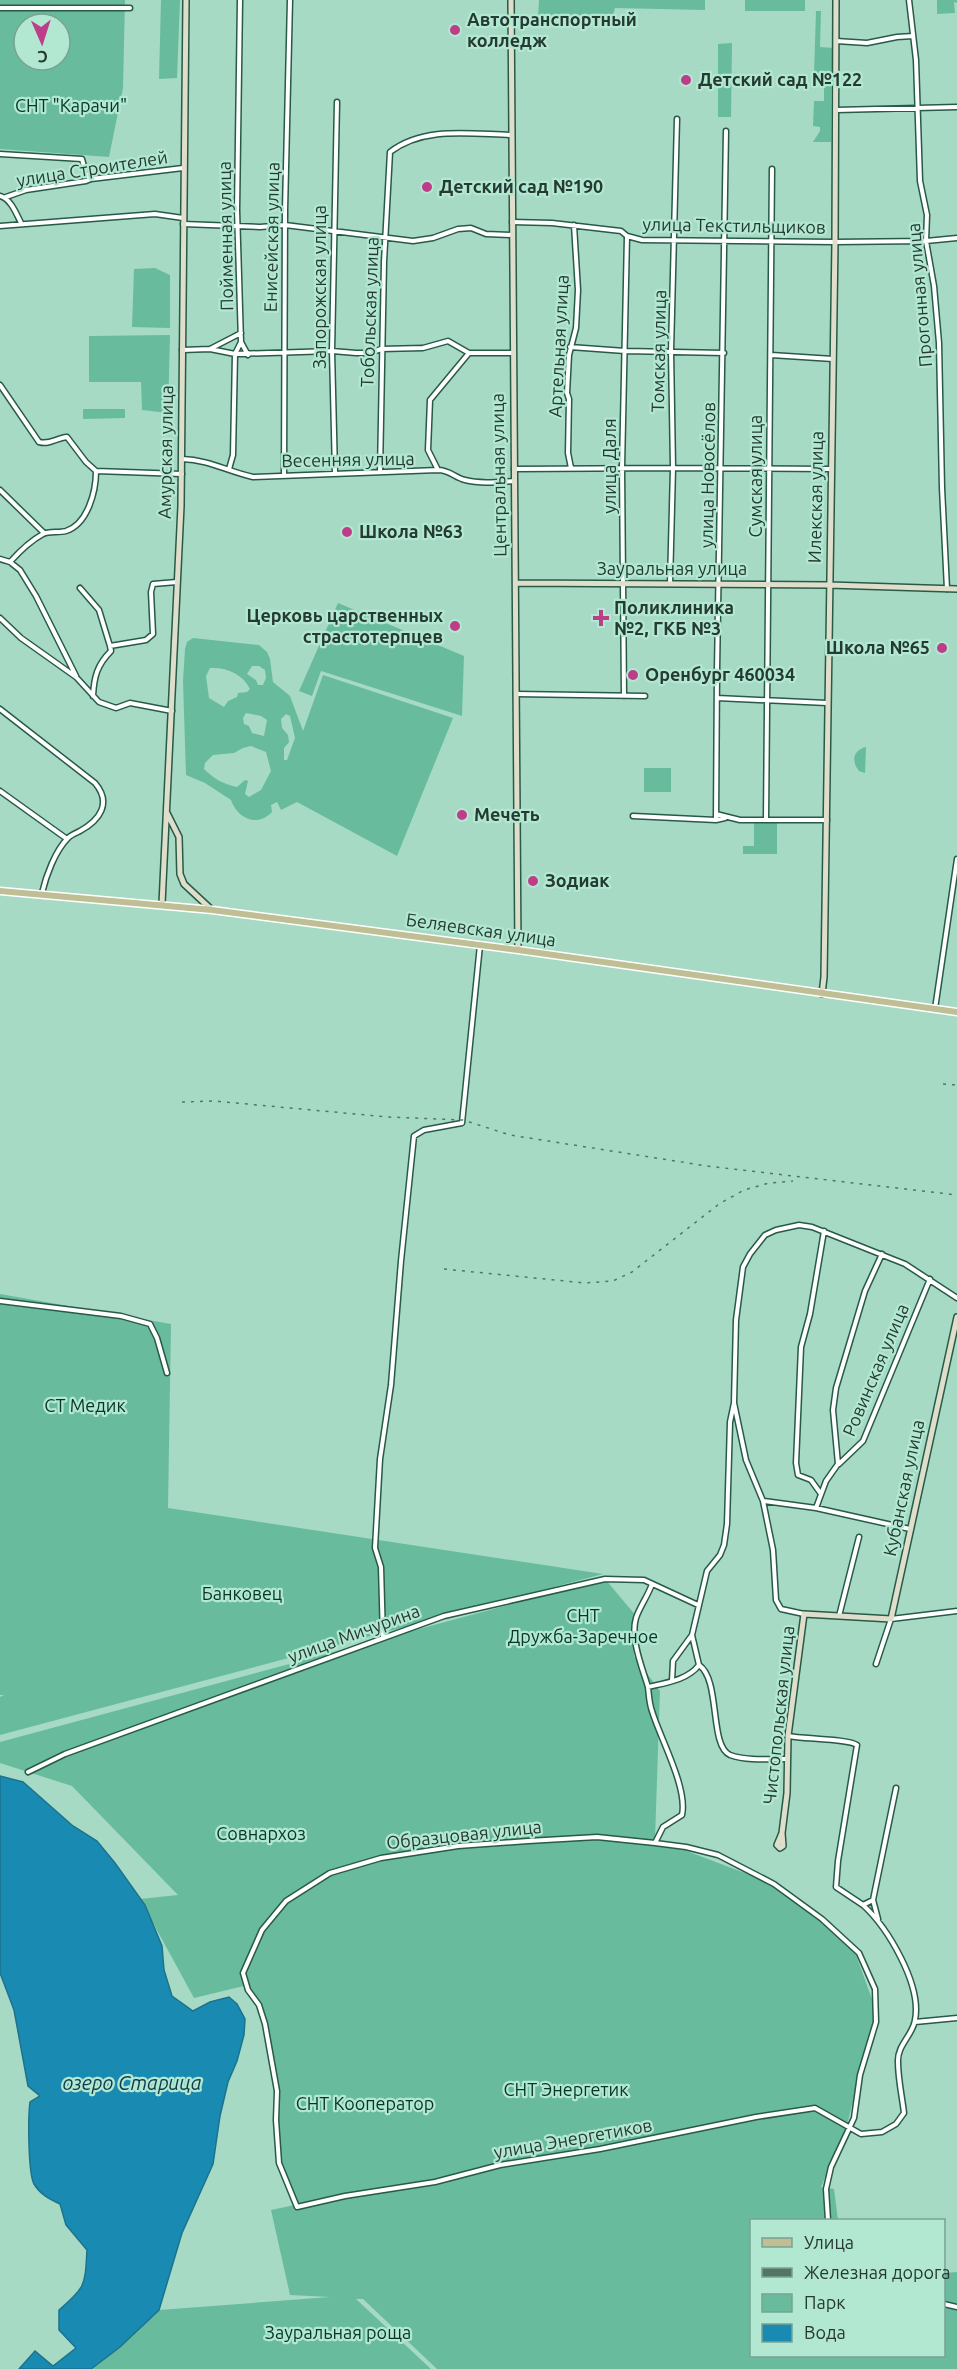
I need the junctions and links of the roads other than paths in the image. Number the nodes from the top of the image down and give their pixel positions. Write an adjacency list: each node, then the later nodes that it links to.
1 (186, 0): 19 (street, Амурская улица)
2 (240, 0): 27 (street, Пойменная улица)
3 (290, 0): 28 (street, Енисейская улица)
4 (511, 0): 17 (street, Центральная улица)
5 (836, 0): 10 (street, Илекская улица)
6 (909, 0): 9 (street, Прогонная улица)
7 (0, 8): 8 (street)
8 (130, 8)
9 (913, 36): 10 (street); 14 (street, Прогонная улица)
10 (836, 41): 13 (street, Илекская улица)
11 (337, 102): 31 (street, Запорожская улица)
12 (957, 107): 14 (street)
13 (836, 110): 14 (street); 40 (street, Илекская улица)
14 (918, 110): 39 (street, Прогонная улица)
15 (677, 119): 36 (street, Томская улица)
16 (726, 131): 37 (street, улица Новосёлов)
17 (511, 135): 25 (street, Центральная улица); 34 (street, Тобольская улица)
18 (0, 154): 21 (street)
19 (183, 168): 21 (street, улица Строителей); 24 (street, Амурская улица)
20 (772, 170): 38 (street, Сумская улица)
21 (91, 179): 23 (street, улица Строителей)
22 (0, 196): 23 (street, улица Строителей)
23 (6, 197): 26 (street, улица Строителей)
24 (183, 221): 26 (street); 27 (street); 46 (street, Амурская улица)
25 (512, 222): 29 (street, улица Текстильщиков); 32 (street, Центральная улица)
26 (21, 223): 30 (street)
27 (239, 225): 28 (street); 41 (street, Пойменная улица)
28 (285, 225): 31 (street); 54 (street, Енисейская улица)
29 (574, 225): 33 (street, улица Текстильщиков); 43 (street, Артельная улица)
30 (0, 226)
31 (333, 231): 34 (street); 47 (street, Запорожская улица)
32 (512, 235): 34 (street); 52 (street, Центральная улица)
33 (627, 236): 36 (street, улица Текстильщиков); 48 (street, улица Даля)
34 (385, 237): 44 (street, Тобольская улица)
35 (957, 238): 39 (street, улица Текстильщиков)
36 (674, 241): 37 (street, улица Текстильщиков); 49 (street, Томская улица)
37 (725, 241): 38 (street, улица Текстильщиков); 50 (street, улица Новосёлов)
38 (772, 241): 40 (street, улица Текстильщиков); 56 (street, Сумская улица)
39 (926, 241): 40 (street, улица Текстильщиков); 87 (street, Прогонная улица)
40 (835, 242): 57 (street, Илекская улица)
41 (241, 333): 42 (street, Пойменная улица); 45 (street)
42 (241, 342): 53 (street, Пойменная улица); 55 (street)
43 (570, 347): 48 (street); 60 (street, Артельная улица)
44 (381, 348): 47 (street); 51 (street); 70 (street, Тобольская улица)
45 (210, 349): 46 (street); 53 (street)
46 (182, 350): 59 (street, Амурская улица)
47 (332, 351): 54 (street); 71 (street, Запорожская улица)
48 (625, 351): 49 (street); 61 (street, улица Даля)
49 (671, 351): 50 (street); 62 (street, Томская улица)
50 (724, 352): 63 (street, улица Новосёлов)
51 (469, 353): 52 (street); 68 (street)
52 (512, 353): 65 (street, Центральная улица)
53 (235, 354): 55 (street); 64 (street, Пойменная улица)
54 (284, 354): 55 (street); 73 (street, Енисейская улица)
55 (248, 355)
56 (771, 355): 57 (street); 66 (street, Сумская улица)
57 (833, 359): 67 (street, Илекская улица)
58 (0, 386): 69 (street)
59 (182, 459): 64 (street, Весенняя улица); 72 (street, Амурская улица)
60 (571, 468): 61 (street); 65 (street)
61 (622, 468): 62 (street); 81 (street, улица Даля)
62 (673, 468): 63 (street); 82 (street, Томская улица)
63 (720, 468): 66 (street); 83 (street, улица Новосёлов)
64 (229, 469): 73 (street, Весенняя улица)
65 (514, 469): 74 (street, Центральная улица)
66 (768, 469): 67 (street); 84 (street, Сумская улица)
67 (831, 469): 85 (street, Илекская улица)
68 (438, 470): 70 (street, Весенняя улица); 74 (street, Весенняя улица)
69 (96, 471): 72 (street); 76 (street)
70 (380, 472): 71 (street, Весенняя улица)
71 (334, 473): 73 (street, Весенняя улица)
72 (182, 474): 79 (street, Амурская улица)
73 (284, 474)
74 (514, 481): 80 (street, Центральная улица)
75 (0, 490): 76 (street)
76 (44, 533): 78 (street)
77 (0, 558): 78 (street)
78 (10, 562): 91 (street)
79 (178, 582): 90 (street); 100 (street, Амурская улица)
80 (516, 583): 81 (street, Зауральная улица); 92 (street, Центральная улица)
81 (623, 584): 82 (street, Зауральная улица); 94 (street, улица Даля)
82 (670, 584): 83 (street, Зауральная улица)
83 (719, 584): 84 (street, Зауральная улица); 96 (street, улица Новосёлов)
84 (769, 585): 85 (street, Зауральная улица); 97 (street, Сумская улица)
85 (829, 585): 87 (street, Зауральная улица); 98 (street, Илекская улица)
86 (80, 588): 90 (street)
87 (947, 589): 88 (street, Зауральная улица)
88 (957, 589)
89 (0, 618): 91 (street)
90 (110, 646): 93 (street)
91 (76, 677): 93 (street)
92 (516, 694): 94 (street); 116 (street, Центральная улица)
93 (93, 696): 100 (street)
94 (624, 696): 95 (street)
95 (645, 696)
96 (717, 698): 97 (street); 103 (street, улица Новосёлов)
97 (767, 701): 98 (street); 106 (street, Сумская улица)
98 (827, 703): 108 (street, Илекская улица)
99 (0, 709): 109 (street)
100 (172, 711): 102 (street, Амурская улица)
101 (0, 790): 109 (street)
102 (166, 812): 113 (street, Амурская улица); 114 (street)
103 (716, 814): 105 (street); 107 (street, улица Новосёлов)
104 (633, 816): 107 (street)
105 (725, 818): 106 (street); 107 (street)
106 (766, 819): 108 (street)
107 (716, 820)
108 (826, 820): 117 (street, Илекская улица)
109 (67, 839): 112 (street)
110 (957, 859): 118 (street)
111 (0, 891): 112 (main road, Беляевская улица)
112 (42, 893): 113 (main road, Беляевская улица)
113 (162, 904): 114 (main road, Беляевская улица)
114 (212, 910): 115 (main road, Беляевская улица)
115 (480, 945): 116 (main road, Беляевская улица); 141 (street)
116 (518, 950): 117 (main road, Беляевская улица)
117 (822, 994): 118 (main road, Беляевская улица)
118 (935, 1009): 119 (main road, Беляевская улица)
119 (957, 1012)
120 (824, 1231): 121 (street); 127 (street, Чистопольская улица); 129 (street)
121 (882, 1254): 122 (street); 128 (street)
122 (930, 1279): 123 (street); 128 (street, Ровинская улица)
123 (957, 1298)
124 (0, 1301): 126 (street)
125 (957, 1317): 132 (street, Кубанская улица)
126 (167, 1373)
127 (734, 1403): 130 (street, Чистопольская улица); 135 (street)
128 (838, 1464): 129 (street, Ровинская улица)
129 (820, 1494): 131 (street, Ровинская улица)
130 (763, 1501): 131 (street); 137 (street, Чистопольская улица)
131 (816, 1508): 132 (street)
132 (910, 1529): 139 (street, Кубанская улица)
133 (859, 1536): 138 (street)
134 (652, 1584): 135 (street, улица Мичурина); 141 (street, улица Мичурина); 145 (street)
135 (698, 1605): 140 (street)
136 (957, 1611): 139 (street)
137 (804, 1614): 138 (street); 146 (street, Чистопольская улица)
138 (838, 1616): 139 (street)
139 (891, 1619): 142 (street, Кубанская улица)
140 (692, 1635): 143 (street); 144 (street)
141 (383, 1638): 148 (street, улица Мичурина)
142 (876, 1664)
143 (699, 1665): 144 (street); 147 (street)
144 (672, 1681): 145 (street)
145 (648, 1687): 151 (street)
146 (788, 1736): 147 (street, Чистопольская улица); 153 (street)
147 (786, 1759): 150 (street, Чистопольская улица)
148 (28, 1772)
149 (896, 1788): 152 (street)
150 (782, 1833)
151 (655, 1843): 157 (street, Образцовая улица); 158 (street, Образцовая улица)
152 (873, 1900): 153 (street); 154 (street)
153 (863, 1905): 154 (street)
154 (878, 1919): 156 (street)
155 (957, 2018): 156 (street)
156 (915, 2022): 157 (street, улица Энергетиков)
157 (850, 2127): 158 (street, улица Энергетиков); 159 (street, Образцовая улица)
158 (297, 2207)
159 (828, 2219)

